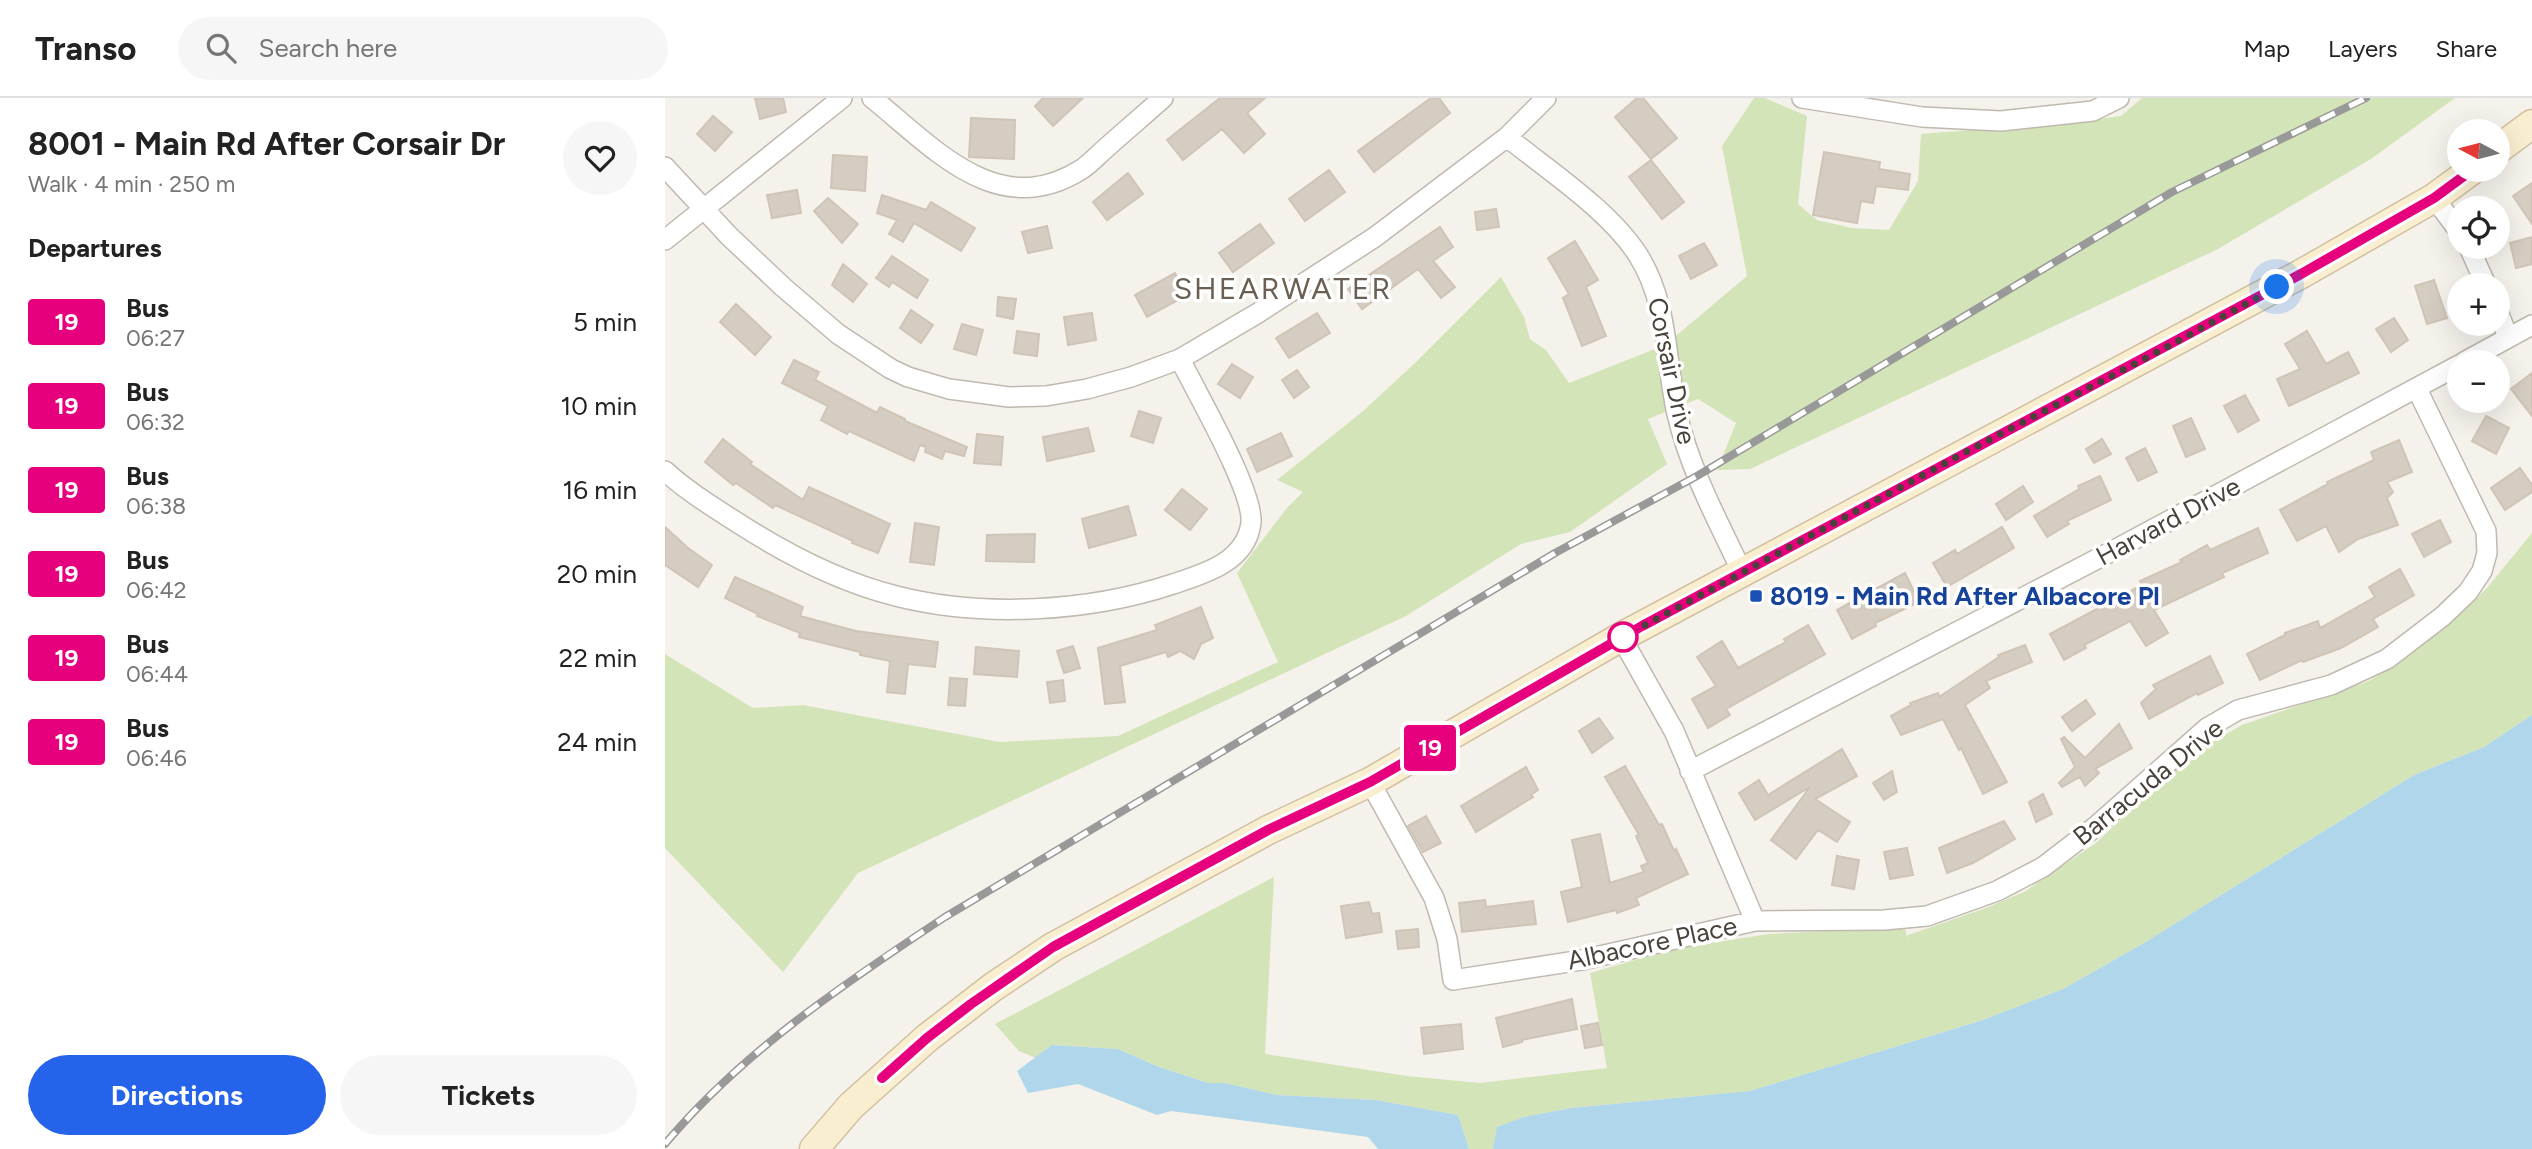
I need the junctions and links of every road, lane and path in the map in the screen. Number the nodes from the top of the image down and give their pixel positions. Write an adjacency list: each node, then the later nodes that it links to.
1 (842, 98): 13 (street)
2 (871, 98): 3 (street)
3 (1163, 98)
4 (1546, 98): 8 (street)
5 (1802, 98): 6 (street)
6 (2119, 98)
7 (2532, 124): 9 (main road)
8 (1507, 137): 19 (street); 23 (street, Corsair Drive)
9 (2510, 140)
10 (665, 167): 13 (street)
11 (2456, 182): 12 (main road)
12 (2434, 198): 14 (street); 23 (main road)
13 (704, 207): 15 (street); 19 (street)
14 (2447, 215)
15 (665, 240)
16 (2532, 325): 17 (street)
17 (2508, 337): 18 (street)
18 (2485, 350)
19 (1179, 359): 22 (street)
20 (2447, 372): 21 (street, Harvard Drive)
21 (2417, 389): 25 (street, Harvard Drive); 27 (street, Barracuda Drive)
22 (665, 471)
23 (1742, 572): 24 (main road)
24 (1621, 638): 25 (street, Albacore Place); 26 (main road)
25 (1690, 771): 27 (street, Albacore Place)
26 (1370, 782): 27 (street, Albacore Place); 28 (main road)
27 (1755, 921)
28 (814, 1149)

